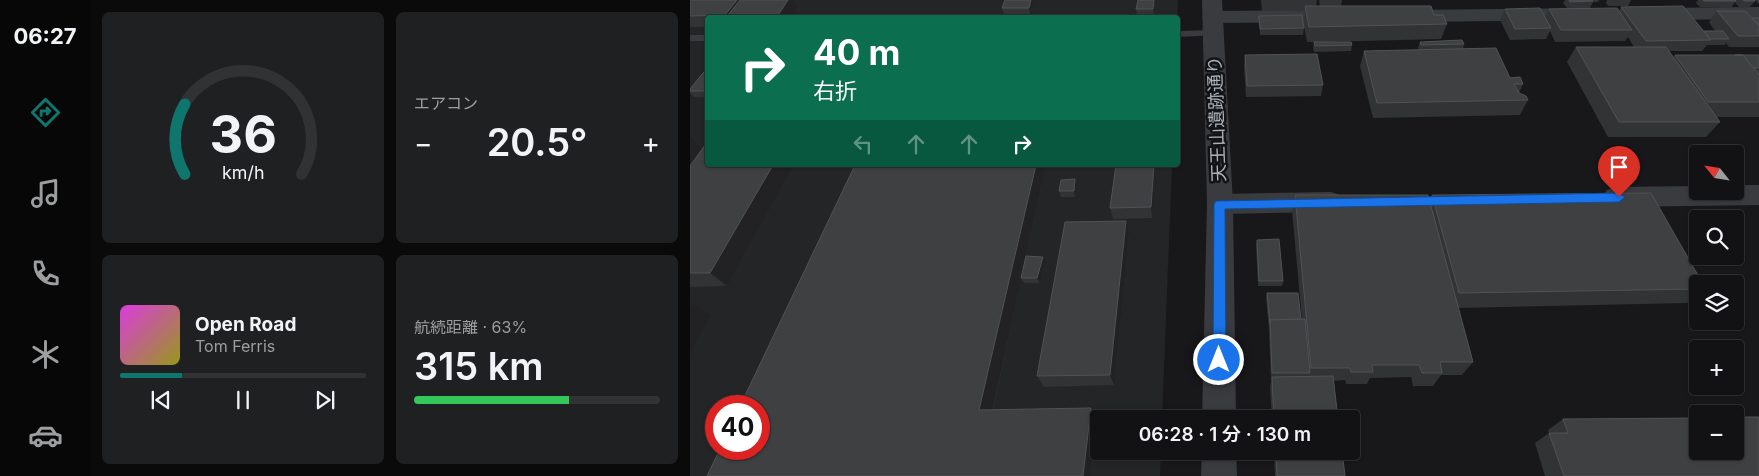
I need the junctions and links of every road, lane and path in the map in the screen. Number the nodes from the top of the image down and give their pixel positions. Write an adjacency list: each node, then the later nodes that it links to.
1 (1759, 13): 3 (street)
2 (1600, 14): 5 (street)
3 (1630, 14)
4 (1361, 16): 6 (street)
5 (1391, 16)
6 (1213, 17): 7 (lane); 13 (street, 天王山遺跡通り)
7 (1180, 33)
8 (690, 38): 9 (lane)
9 (705, 38)
10 (1759, 195): 11 (street)
11 (1589, 198)
12 (1360, 202): 13 (street)
13 (1220, 204): 14 (street, 天王山遺跡通り)
14 (1219, 410)
15 (1219, 460): 16 (street)
16 (1219, 476)

